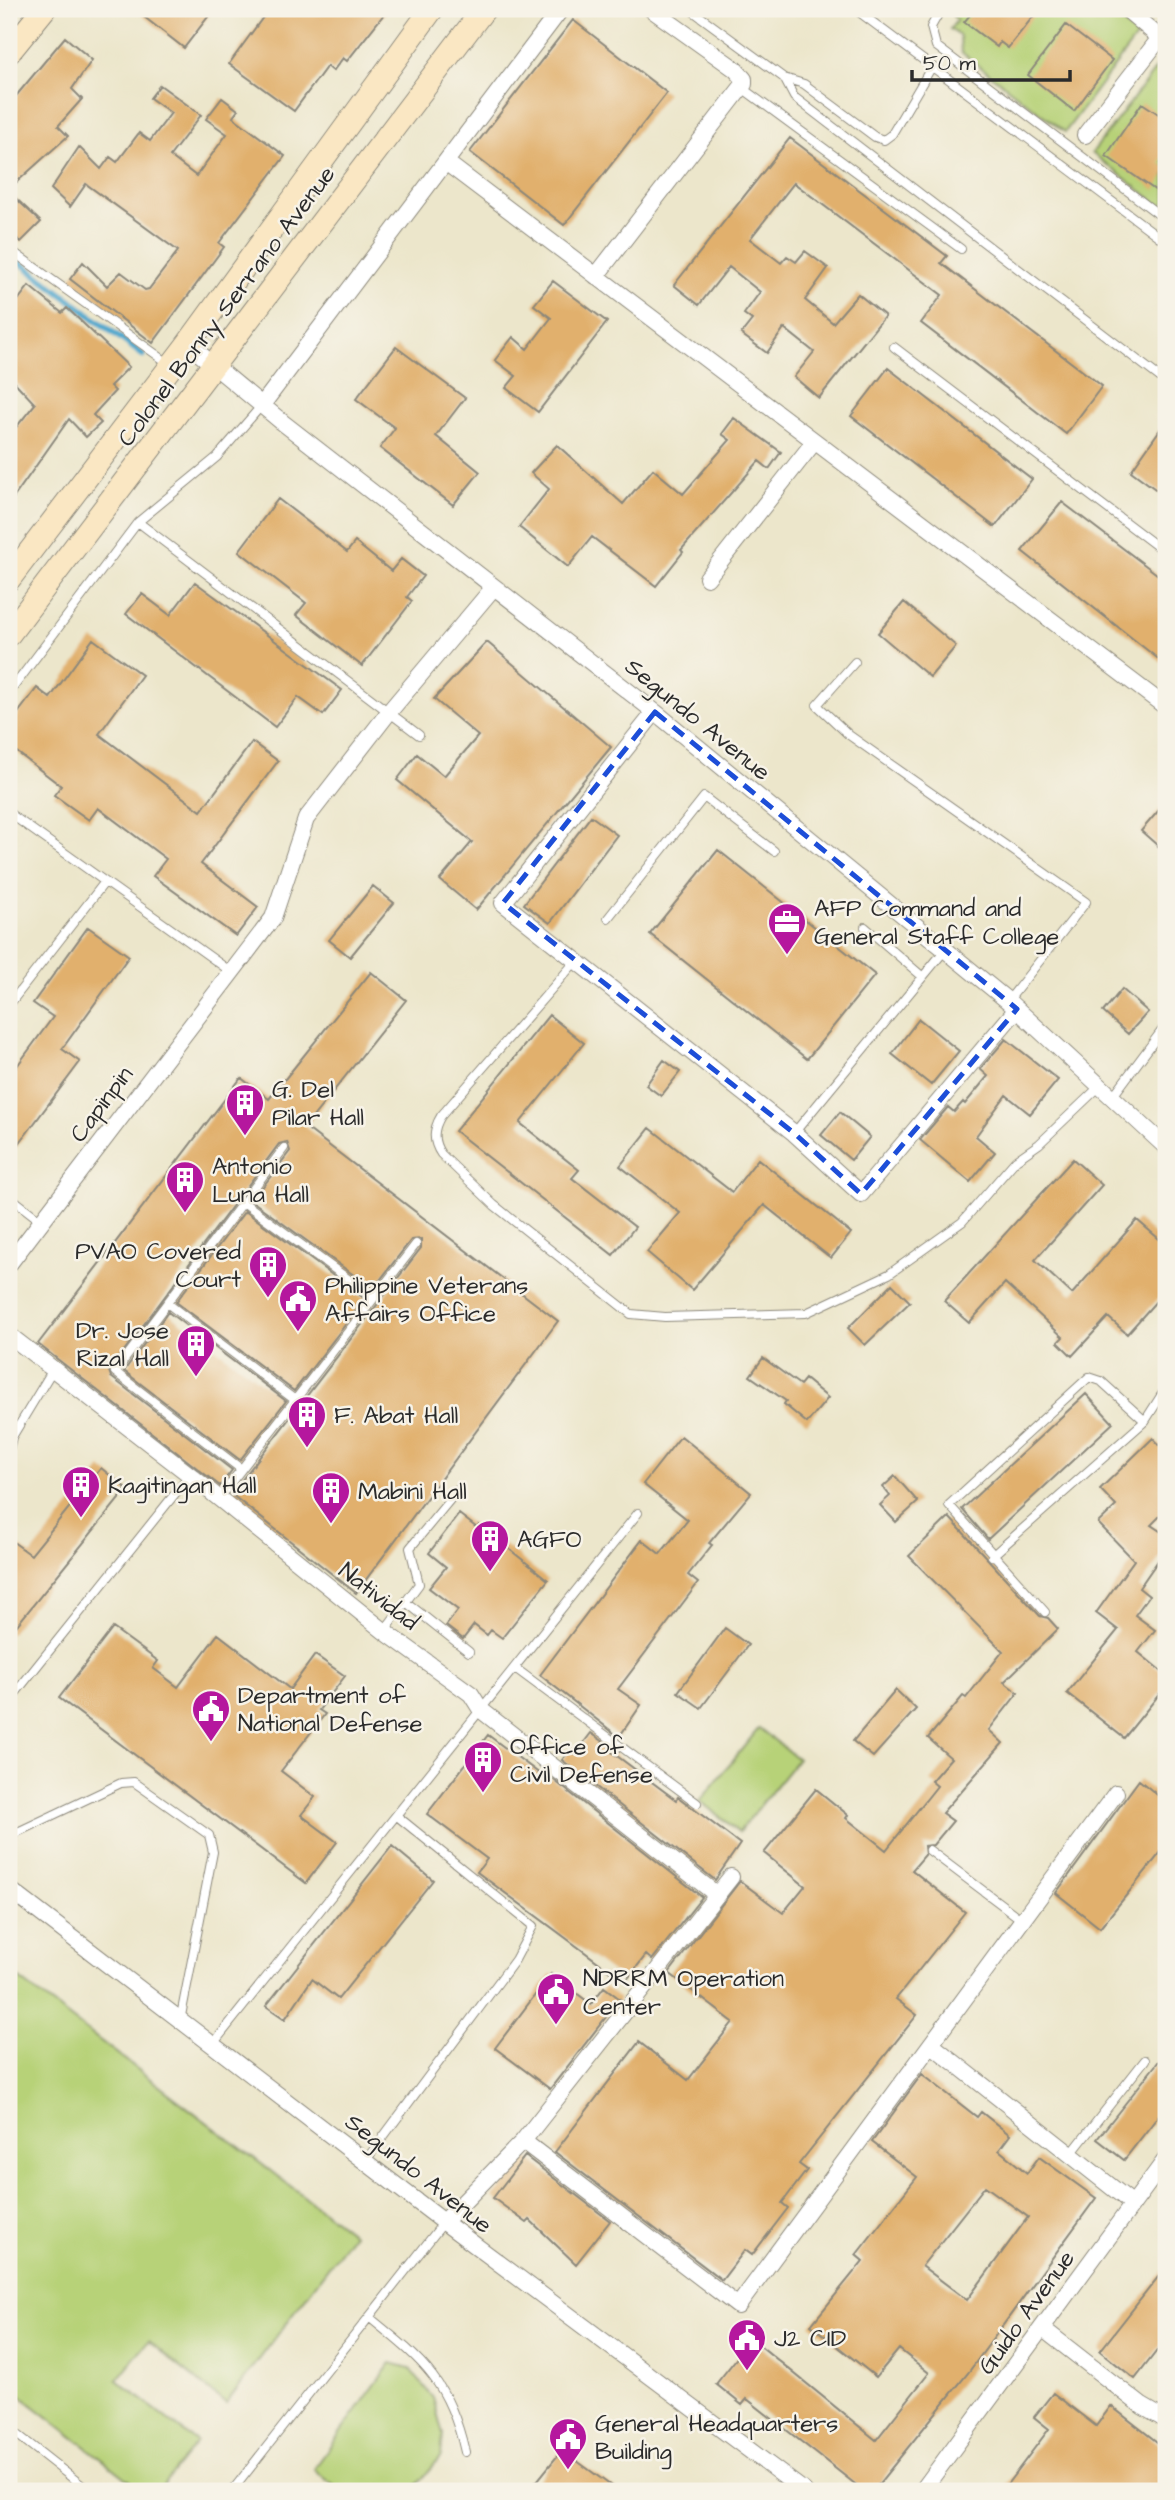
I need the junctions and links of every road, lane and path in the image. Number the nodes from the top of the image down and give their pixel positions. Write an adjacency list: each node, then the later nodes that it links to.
1 (44, 9): 11 (main road)
2 (432, 9): 22 (main road, Colonel Bonny Serrano Avenue)
3 (484, 9): 25 (main road, Colonel Bonny Serrano Avenue)
4 (561, 9): 16 (street)
5 (651, 9): 14 (street)
6 (690, 9): 13 (lane)
7 (855, 9): 12 (lane)
8 (941, 9): 17 (lane)
9 (1126, 9): 10 (street)
10 (1163, 40): 15 (street)
11 (9, 52)
12 (931, 68): 13 (lane); 18 (lane)
13 (784, 78): 26 (lane)
14 (742, 88): 19 (lane); 21 (street)
15 (1085, 135)
16 (447, 163): 21 (street); 27 (street)
17 (1166, 220)
18 (1166, 242)
19 (961, 248)
20 (9, 249): 24 (lane)
21 (596, 276): 28 (street)
22 (188, 344): 24 (main road, Colonel Bonny Serrano Avenue); 25 (street, Segundo Avenue)
23 (894, 347): 30 (lane)
24 (171, 365): 32 (main road, Colonel Bonny Serrano Avenue)
25 (214, 367): 27 (street, Segundo Avenue); 34 (main road, Colonel Bonny Serrano Avenue)
26 (1166, 382)
27 (262, 405): 29 (lane); 33 (street, Segundo Avenue)
28 (814, 442): 31 (street); 37 (street)
29 (138, 522): 36 (lane); 38 (lane)
30 (1166, 553)
31 (706, 578)
32 (9, 579)
33 (494, 587): 38 (street, Capinpin); 39 (street, Segundo Avenue)
34 (9, 634)
35 (855, 662): 51 (lane)
36 (9, 693)
37 (1166, 707)
38 (389, 712): 40 (lane); 48 (street, Capinpin)
39 (654, 712): 46 (street, Segundo Avenue); 47 (street)
40 (419, 735)
41 (9, 813): 43 (lane)
42 (774, 851): 44 (lane)
43 (104, 883): 48 (lane); 50 (lane)
44 (608, 918)
45 (865, 927): 49 (lane)
46 (945, 950): 49 (lane); 51 (street, Segundo Avenue)
47 (575, 962): 53 (lane); 54 (street)
48 (230, 971): 59 (street, Capinpin)
49 (923, 977): 54 (lane)
50 (9, 1005)
51 (1013, 1005): 53 (street, Segundo Avenue); 54 (street)
52 (1166, 1025): 53 (lane)
53 (1107, 1090): 55 (street, Segundo Avenue)
54 (794, 1133)
55 (1166, 1147)
56 (284, 1148): 58 (lane)
57 (9, 1196): 59 (lane)
58 (243, 1202): 62 (lane); 63 (lane)
59 (41, 1221): 61 (street, Capinpin)
60 (416, 1244): 62 (lane)
61 (9, 1264)
62 (374, 1298): 67 (lane)
63 (167, 1303): 67 (lane); 70 (lane)
64 (9, 1335): 65 (street, Natividad)
65 (52, 1371): 69 (lane); 71 (street, Natividad)
66 (1164, 1395): 68 (lane)
67 (295, 1400): 70 (lane)
68 (1145, 1421): 75 (lane); 75 (lane)
69 (9, 1450)
70 (241, 1469): 73 (lane)
71 (190, 1475): 73 (street, Natividad); 81 (lane)
72 (458, 1490): 76 (lane)
73 (219, 1498): 78 (street, Natividad)
74 (638, 1513): 80 (lane)
75 (992, 1556): 77 (lane)
76 (406, 1602): 78 (lane); 79 (lane)
77 (1045, 1612)
78 (384, 1631): 82 (street, Natividad)
79 (469, 1652)
80 (515, 1668): 82 (lane); 84 (lane)
81 (9, 1701)
82 (481, 1710): 85 (lane); 90 (street, Natividad)
83 (1116, 1793): 91 (street)
84 (697, 1803)
85 (397, 1816): 93 (lane); 99 (lane)
86 (9, 1836): 92 (lane)
87 (929, 1850): 91 (lane)
88 (731, 1877): 90 (street)
89 (9, 1889): 92 (street, Segundo Avenue)
90 (717, 1895): 96 (street)
91 (1022, 1920): 94 (street)
92 (180, 2021): 93 (street, Segundo Avenue)
93 (213, 2044): 99 (street, Segundo Avenue)
94 (932, 2045): 96 (street); 97 (street)
95 (1145, 2060): 97 (lane)
96 (523, 2141): 101 (street)
97 (1071, 2154): 100 (street)
98 (1166, 2159): 100 (street, Guido Avenue)
99 (366, 2160): 101 (street, Segundo Avenue)
100 (1133, 2204): 103 (street, Guido Avenue)
101 (444, 2222): 102 (lane); 109 (street, Segundo Avenue)
102 (369, 2317): 106 (lane); 108 (lane)
103 (1042, 2328): 104 (street); 110 (street, Guido Avenue)
104 (1166, 2420)
105 (9, 2428): 107 (lane)
106 (465, 2452)
107 (89, 2491)
108 (232, 2491)
109 (804, 2491)
110 (922, 2491)

